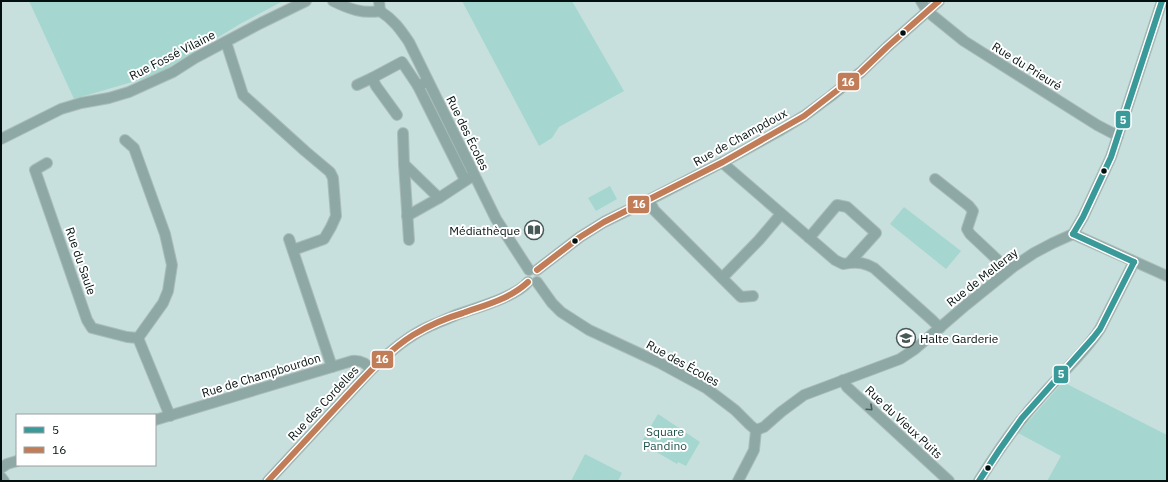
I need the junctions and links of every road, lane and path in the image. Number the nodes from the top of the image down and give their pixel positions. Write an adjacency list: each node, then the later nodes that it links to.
1 (306, 1): 8 (street, Rue Fossé Vilaine)
2 (333, 1): 6 (street)
3 (921, 1): 7 (street)
4 (938, 1): 7 (street, Rue de Champdoux)
5 (1162, 1): 15 (street)
6 (380, 6): 10 (street, Rue des Écoles)
7 (927, 11): 15 (street, Rue du Prieuré); 18 (street, Rue de Champdoux)
8 (226, 42): 16 (street, Rue Fossé Vilaine); 31 (street)
9 (372, 78): 11 (street); 12 (street); 13 (street)
10 (428, 81): 12 (street); 21 (street, Rue des Écoles)
11 (357, 85)
12 (418, 86): 21 (street)
13 (397, 115)
14 (403, 133): 20 (street)
15 (1118, 136): 27 (street)
16 (1, 139)
17 (125, 140): 41 (street)
18 (723, 162): 24 (street, Rue de Champdoux); 25 (street)
19 (47, 163): 41 (street, Rue du Saule)
20 (404, 164): 23 (street); 26 (street)
21 (470, 178): 23 (street); 34 (street, Rue des Écoles)
22 (935, 179): 35 (street)
23 (439, 198): 26 (street)
24 (649, 200): 34 (street, Rue de Champdoux); 37 (street)
25 (781, 214): 28 (street); 37 (street)
26 (407, 216): 30 (street)
27 (1073, 234): 32 (street); 35 (street, Rue de Melleray)
28 (809, 238): 33 (street); 33 (street)
29 (289, 239): 31 (street)
30 (409, 240)
31 (293, 250): 42 (street)
32 (1134, 262): 36 (street); 55 (street)
33 (850, 263): 40 (street)
34 (533, 270): 38 (street)
35 (1007, 271): 40 (street, Rue de Melleray)
36 (1167, 276)
37 (722, 278): 39 (street)
38 (533, 282): 43 (street, Rue des Cordelles); 47 (street, Rue des Écoles)
39 (754, 296)
40 (940, 328): 44 (street, Rue de Melleray)
41 (138, 338): 45 (street)
42 (332, 367): 43 (street, Rue de Champbourdon); 45 (street, Rue de Champbourdon)
43 (371, 370): 52 (street, Rue des Cordelles)
44 (843, 380): 47 (street, Rue de Melleray); 54 (street, Rue du Vieux Puits, one-way to 54)
45 (170, 416): 46 (street, Rue de Champbourdon)
46 (156, 420)
47 (756, 430): 53 (street)
48 (16, 461): 49 (street)
49 (1, 468)
50 (1, 477): 51 (street)
51 (4, 481)
52 (268, 481)
53 (738, 481)
54 (949, 481)
55 (979, 481)

